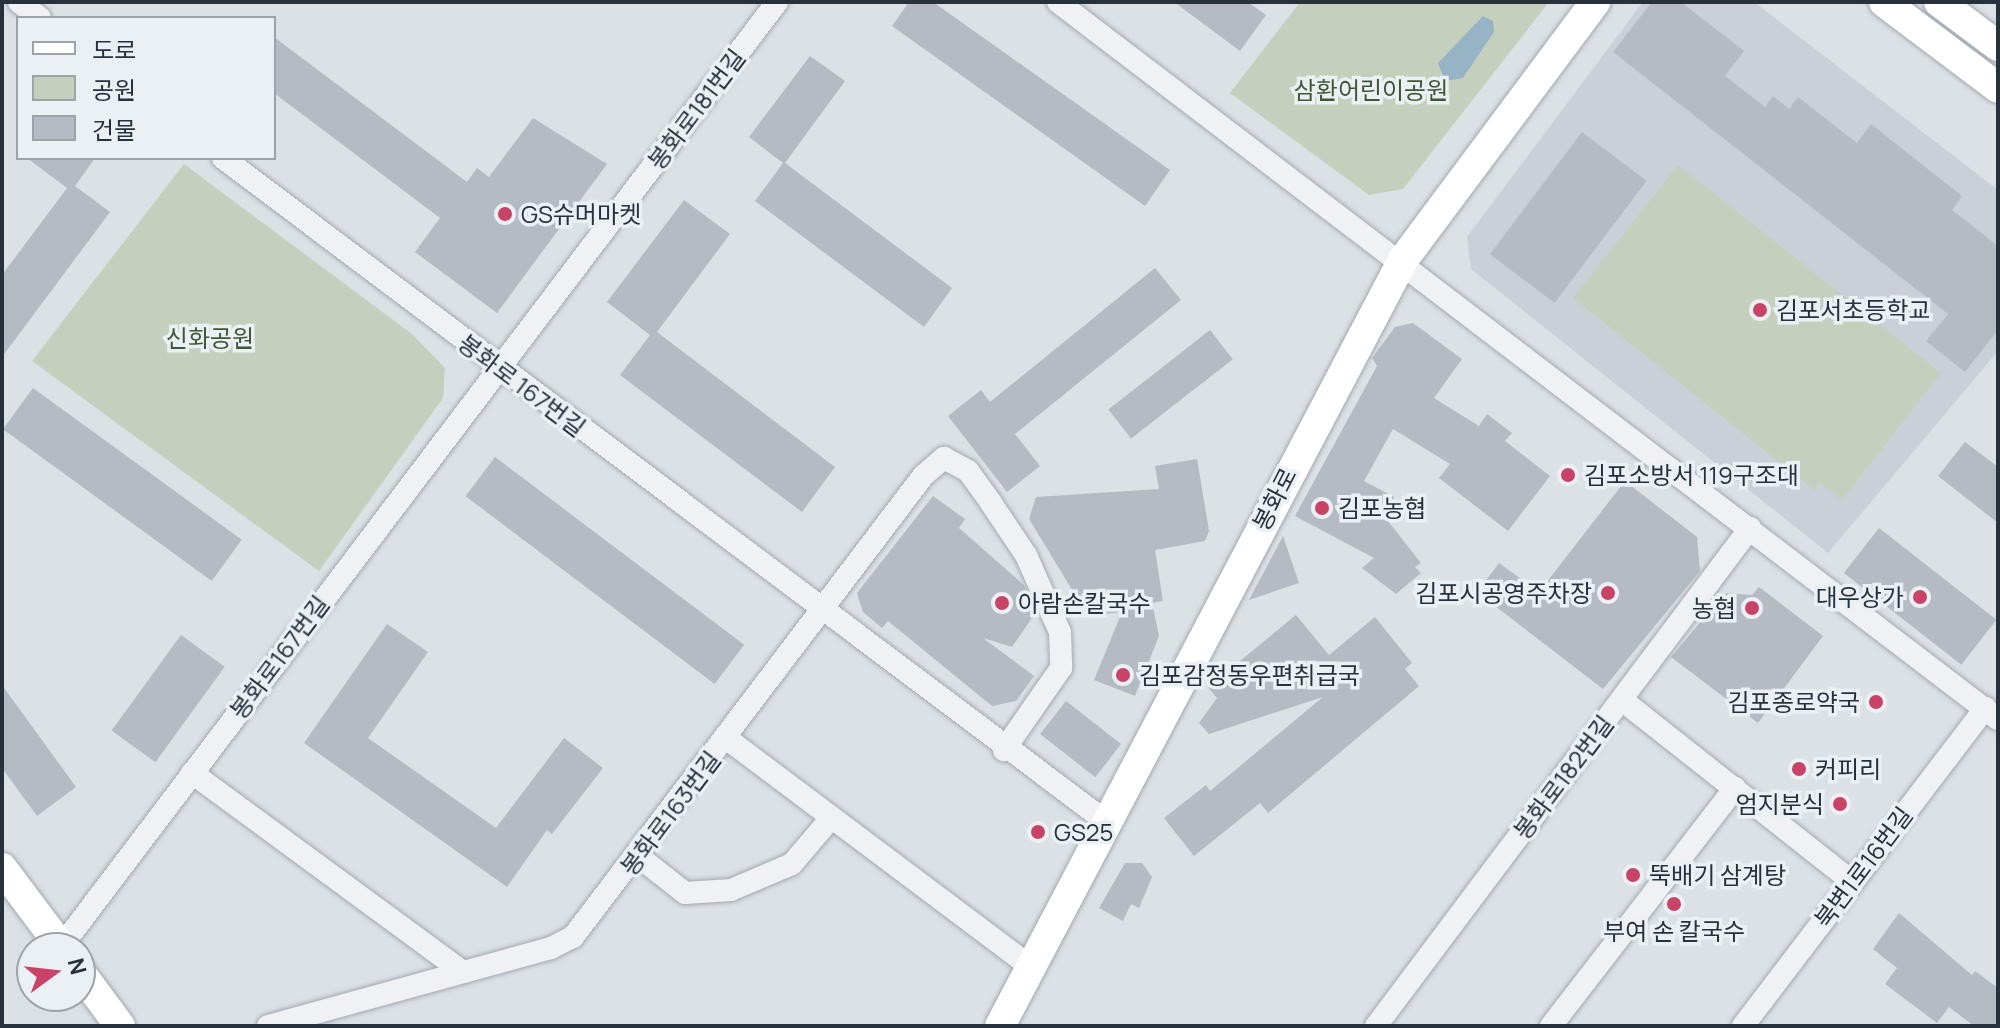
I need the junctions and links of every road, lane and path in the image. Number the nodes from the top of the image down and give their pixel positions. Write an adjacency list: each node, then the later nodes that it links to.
1 (19, 2): 7 (street)
2 (777, 2): 12 (street, 봉화로181번길)
3 (1058, 2): 11 (street)
4 (1595, 2): 11 (street, 봉화로)
5 (1884, 2): 9 (street)
6 (1939, 2): 8 (street)
7 (37, 16)
8 (1998, 46)
9 (1998, 88)
10 (226, 160): 12 (street, 봉화로 167번길)
11 (1403, 260): 13 (street); 22 (street, 봉화로)
12 (497, 366): 14 (street, 봉화로 167번길); 19 (street, 봉화로167번길)
13 (1750, 528): 15 (street, 봉화로182번길); 16 (street)
14 (823, 610): 17 (street); 18 (street, 봉화로 167번길); 18 (street)
15 (1622, 700): 20 (street); 34 (street, 봉화로182번길)
16 (1991, 713): 25 (street, 북변1로16번길)
17 (726, 738): 21 (street, 봉화로163번길); 23 (street, 봉화로163번길)
18 (1004, 750): 22 (street, 봉화로 167번길)
19 (192, 773): 27 (street, 봉화로167번길); 29 (street)
20 (1735, 788): 25 (street); 35 (street)
21 (831, 818): 23 (street); 28 (street, 봉화로163번길)
22 (1108, 823): 28 (street, 봉화로)
23 (638, 856): 29 (street, 봉화로163번길)
24 (2, 868): 26 (street)
25 (1851, 881): 36 (street, 북변1로16번길)
26 (50, 932)
27 (74, 932)
28 (1031, 967): 33 (street, 봉화로)
29 (463, 972): 32 (street, 봉화로163번길)
30 (96, 994): 31 (street)
31 (120, 1026)
32 (268, 1026)
33 (1000, 1026)
34 (1376, 1026)
35 (1551, 1026)
36 (1743, 1026)

